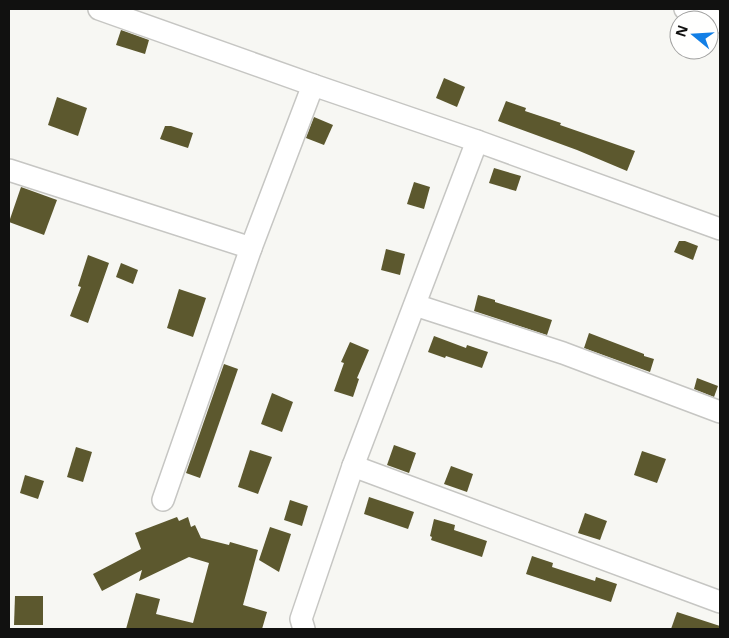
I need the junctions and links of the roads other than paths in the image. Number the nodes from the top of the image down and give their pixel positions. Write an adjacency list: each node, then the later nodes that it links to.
1 (99, 9): 4 (street)
2 (685, 9): 3 (street)
3 (720, 22)
4 (313, 85): 5 (street); 8 (street)
5 (477, 141): 7 (street); 9 (street)
6 (9, 170): 8 (street)
7 (720, 229)
8 (251, 248): 12 (street)
9 (415, 304): 10 (street); 11 (street)
10 (720, 412)
11 (353, 466): 13 (street); 14 (street)
12 (163, 500)
13 (720, 602)
14 (304, 629)

